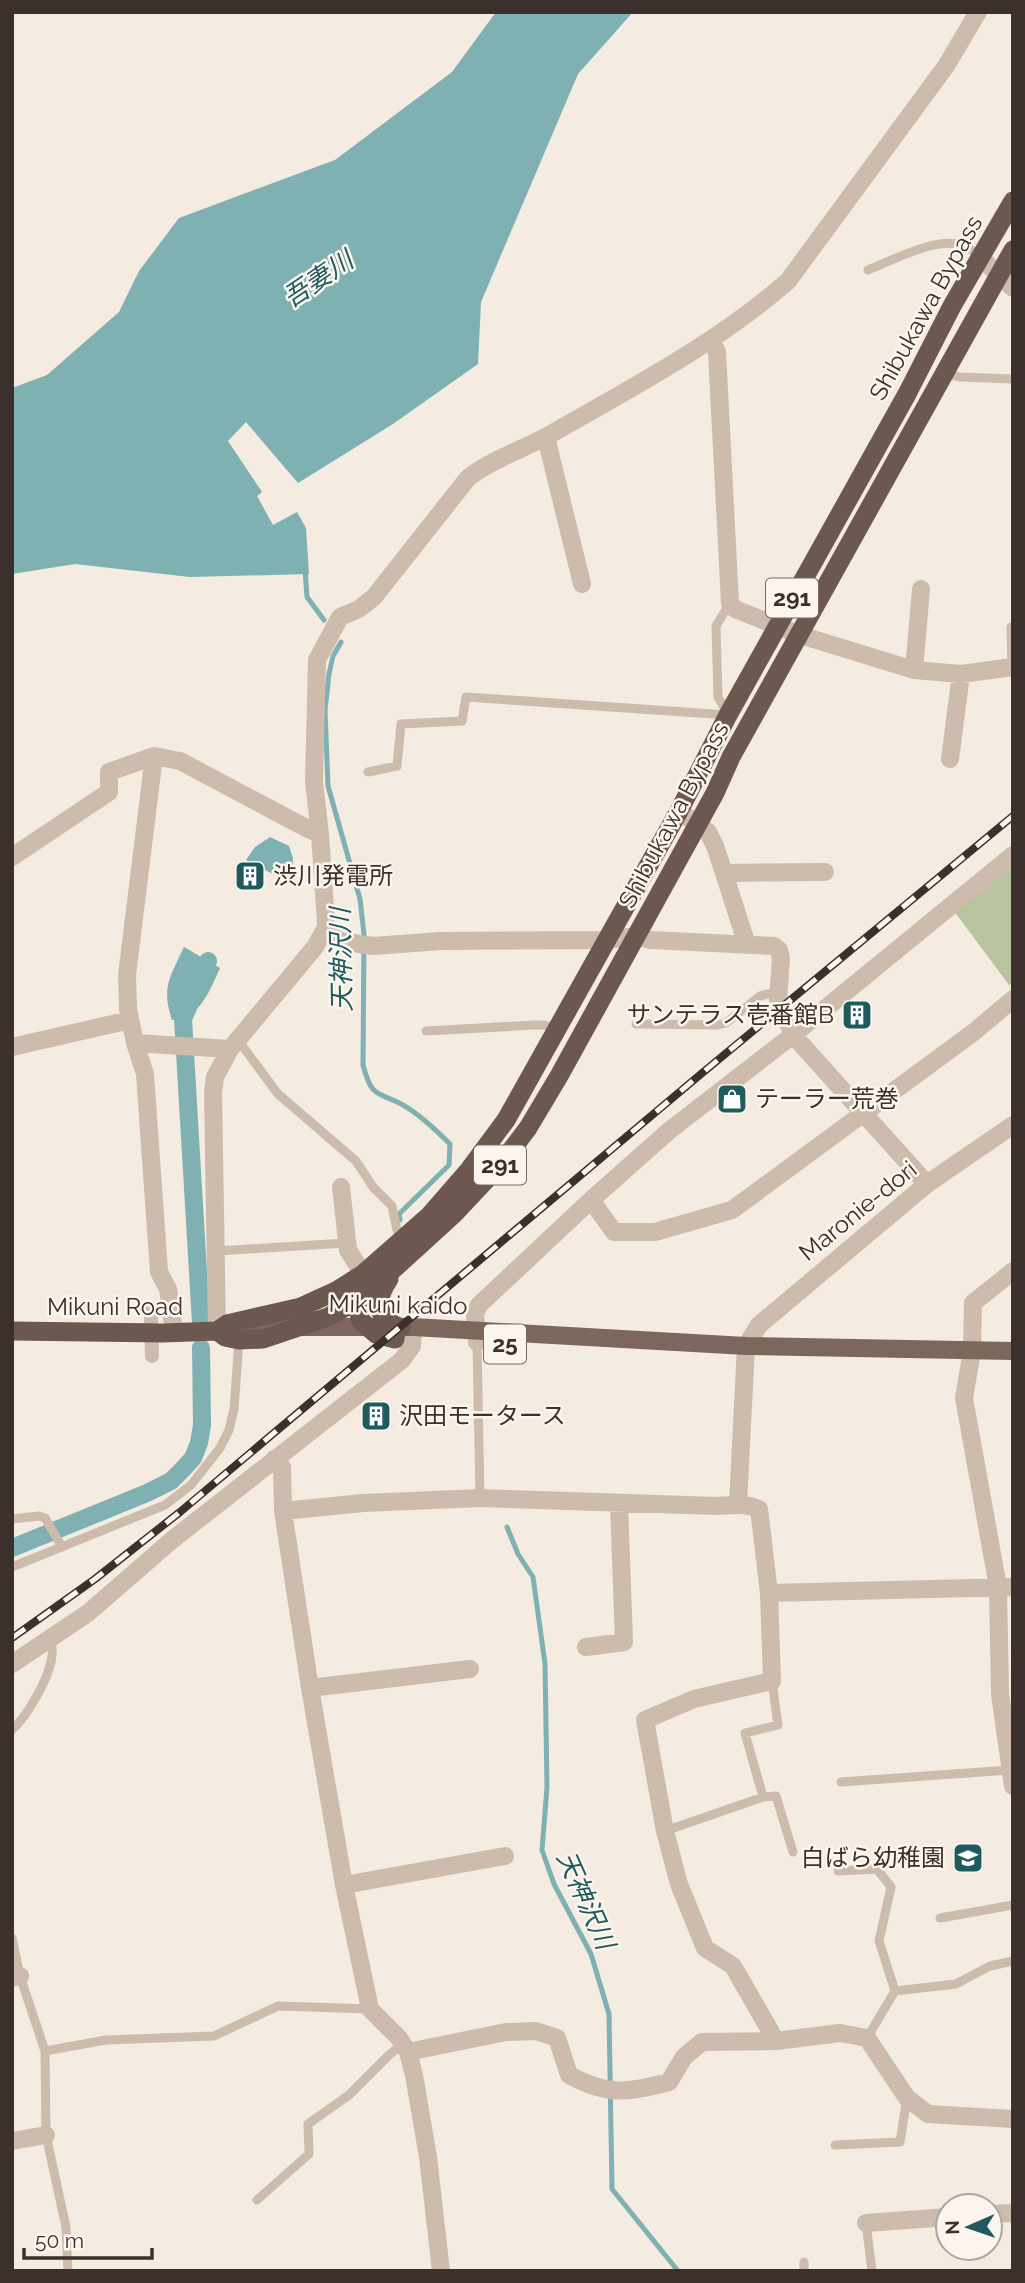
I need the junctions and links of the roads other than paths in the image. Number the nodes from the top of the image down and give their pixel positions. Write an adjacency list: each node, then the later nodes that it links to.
1 (978, 12): 7 (street)
2 (1013, 201): 4 (highway, Shibukawa Bypass / 291)
3 (1013, 250): 6 (highway, Shibukawa Bypass / 291)
4 (981, 258): 5 (lane); 6 (street); 14 (highway, Shibukawa Bypass / 291)
5 (868, 270)
6 (1006, 281): 8 (highway, Shibukawa Bypass / 291)
7 (711, 340): 10 (street); 13 (street)
8 (943, 373): 9 (lane); 16 (highway, Shibukawa Bypass / 291)
9 (1013, 379)
10 (546, 437): 11 (street); 26 (street)
11 (582, 584)
12 (920, 589): 18 (street)
13 (730, 603): 14 (street); 20 (lane)
14 (777, 626): 16 (street); 20 (highway, Shibukawa Bypass / 291)
15 (1011, 627): 17 (lane)
16 (800, 635): 18 (street); 25 (highway, Shibukawa Bypass / 291)
17 (1012, 667): 19 (street)
18 (914, 670): 19 (street)
19 (961, 674): 22 (street)
20 (728, 715): 23 (lane); 24 (highway, Shibukawa Bypass / 291)
21 (154, 755): 26 (street); 28 (street); 37 (street)
22 (950, 759)
23 (368, 772)
24 (679, 811): 25 (street); 33 (highway, Shibukawa Bypass / 291)
25 (698, 825): 30 (street); 32 (highway, Shibukawa Bypass / 291)
26 (320, 834): 31 (street)
27 (1013, 855): 41 (street)
28 (12, 857)
29 (825, 872): 30 (street)
30 (724, 873): 34 (street)
31 (324, 930): 33 (street); 43 (street)
32 (637, 936): 33 (street); 34 (street); 53 (highway, Shibukawa Bypass / 291)
33 (606, 940): 40 (highway, Shibukawa Bypass / 291)
34 (747, 945): 35 (street)
35 (779, 991): 38 (lane); 41 (street)
36 (1013, 999): 45 (street)
37 (130, 1020): 42 (street); 44 (street)
38 (636, 1024)
39 (426, 1031): 40 (lane)
40 (557, 1031): 50 (highway, 291)
41 (793, 1035): 45 (street); 49 (street)
42 (135, 1043): 43 (street); 57 (street)
43 (234, 1044): 50 (lane); 52 (street)
44 (12, 1047)
45 (863, 1114): 47 (street); 49 (street)
46 (1013, 1125): 47 (street, Maronie-dori)
47 (927, 1184): 66 (street, Maronie-dori)
48 (341, 1187): 51 (street)
49 (591, 1200): 63 (street)
50 (404, 1238): 55 (highway, 291)
51 (346, 1243): 52 (lane); 55 (street)
52 (217, 1251): 61 (street)
53 (397, 1266): 56 (highway, Shibukawa Bypass / 291); 62 (highway)
54 (1013, 1271): 67 (street)
55 (363, 1274): 56 (highway); 61 (highway, 291)
56 (358, 1300): 58 (highway, Shibukawa Bypass / 291); 59 (highway)
57 (163, 1323): 60 (highway, Mikuni Road / 291); 61 (highway, Mikuni Road / 291); 69 (street)
58 (294, 1327): 59 (main road, Mikuni kaido); 61 (main road, Mikuni kaido); 64 (highway, 291)
59 (367, 1327): 62 (highway)
60 (12, 1331)
61 (217, 1331): 65 (highway, 291)
62 (405, 1333): 63 (main road, Mikuni kaido / 25); 64 (main road, Mikuni kaido / 25); 70 (street)
63 (477, 1337): 66 (main road, Mikuni kaido / 25); 71 (lane)
64 (263, 1339): 65 (highway, 291)
65 (239, 1340): 76 (lane)
66 (746, 1346): 67 (main road, Mikuni kaido / 25); 73 (street)
67 (972, 1351): 68 (main road, Mikuni kaido / 25); 78 (street)
68 (1013, 1351)
69 (152, 1356)
70 (274, 1459): 74 (street); 80 (street)
71 (480, 1498): 72 (street); 74 (street)
72 (619, 1503): 73 (street); 81 (street)
73 (738, 1504): 79 (street)
74 (283, 1511): 85 (street)
75 (12, 1519): 76 (lane)
76 (59, 1544): 77 (lane)
77 (12, 1567)
78 (1005, 1587): 79 (street); 87 (street)
79 (769, 1593): 84 (street)
80 (51, 1638): 82 (street); 86 (lane)
81 (586, 1647)
82 (12, 1664)
83 (470, 1669): 85 (street)
84 (772, 1681): 89 (lane); 90 (street)
85 (310, 1688): 94 (street)
86 (12, 1730)
87 (1012, 1778): 88 (lane)
88 (841, 1782)
89 (763, 1797): 90 (lane); 91 (lane)
90 (665, 1831): 103 (street)
91 (793, 1852)
92 (505, 1856): 94 (street)
93 (838, 1871): 100 (lane)
94 (344, 1885): 101 (street)
95 (1013, 1905): 96 (lane)
96 (940, 1918)
97 (12, 1938): 99 (lane)
98 (1013, 1961): 100 (lane)
99 (16, 1977): 105 (lane)
100 (895, 1991): 102 (lane)
101 (370, 2010): 104 (street); 105 (lane)
102 (867, 2038): 103 (street); 106 (street)
103 (776, 2041): 104 (street)
104 (405, 2048): 111 (lane); 115 (street)
105 (45, 2051): 108 (lane)
106 (907, 2098): 107 (street); 110 (lane)
107 (1013, 2119)
108 (46, 2136): 109 (street); 114 (lane)
109 (12, 2141)
110 (835, 2145)
111 (257, 2200)
112 (934, 2218): 113 (street)
113 (866, 2223): 116 (lane)
114 (68, 2271)
115 (442, 2271)
116 (872, 2271)

